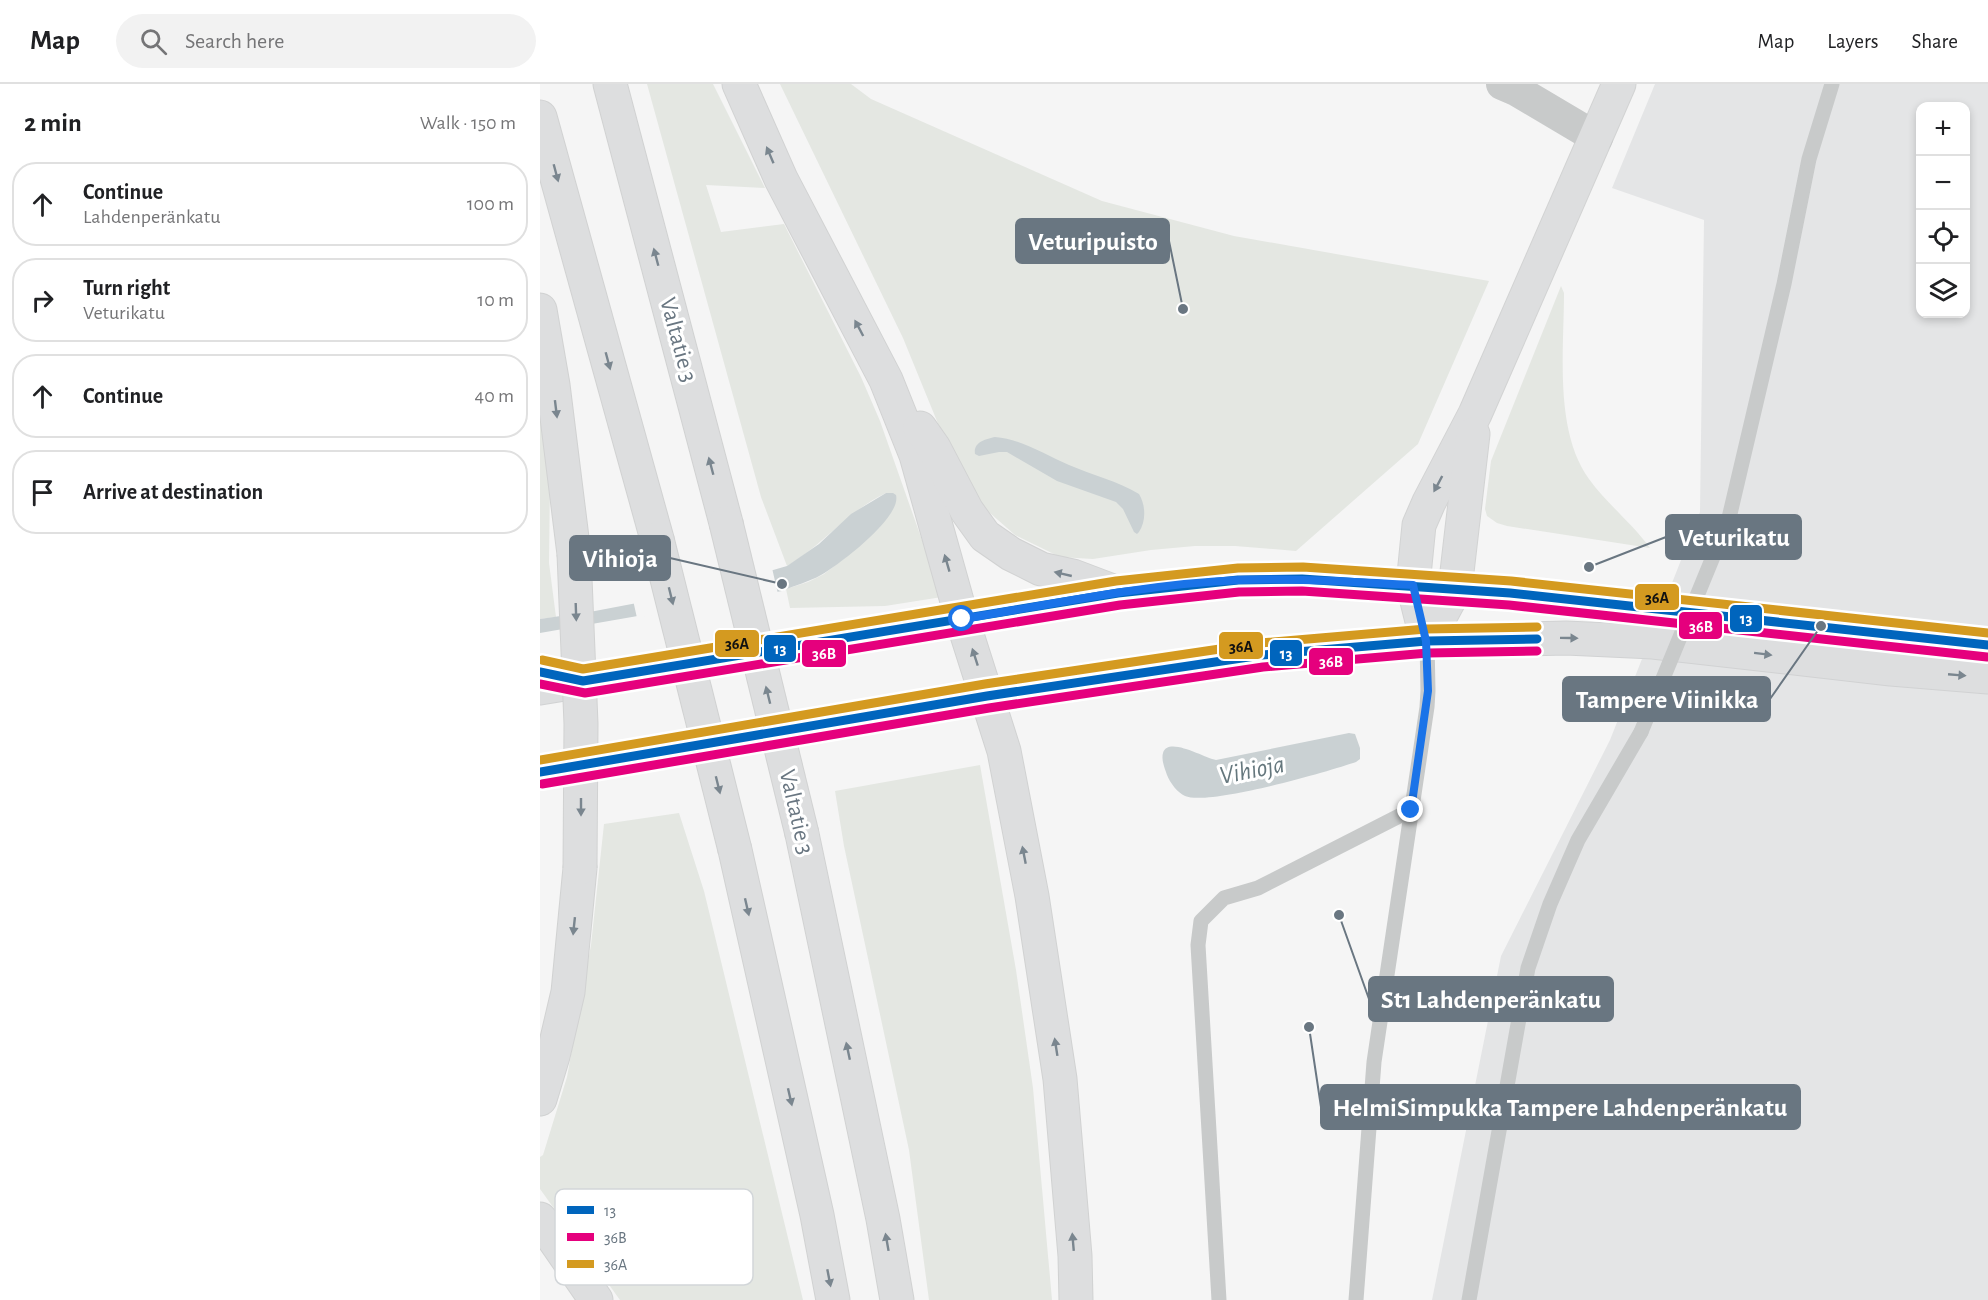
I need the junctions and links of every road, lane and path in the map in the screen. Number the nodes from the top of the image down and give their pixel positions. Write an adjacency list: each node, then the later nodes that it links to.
1 (610, 84): 30 (main road, Valtatie 3, one-way to 1, bridge)
2 (739, 84): 9 (main road, one-way to 2)
3 (1502, 84): 7 (street)
4 (1619, 84): 7 (main road)
5 (1832, 84): 34 (lane, bridge)
6 (540, 117): 29 (main road, one-way to 29, bridge)
7 (1598, 138): 10 (main road)
8 (540, 310): 24 (main road, one-way to 24, bridge)
9 (886, 380): 13 (main road, one-way to 9); 14 (main road, one-way to 9)
10 (1475, 414): 11 (main road, one-way to 11); 12 (main road)
11 (1413, 585): 12 (main road); 13 (main road); 15 (main road)
12 (1455, 589): 15 (main road); 16 (main road)
13 (1118, 593): 14 (main road)
14 (962, 619): 19 (main road); 21 (main road, one-way to 14)
15 (1426, 641): 18 (main road, one-way to 18); 21 (main road); 23 (lane)
16 (1988, 645)
17 (540, 672): 19 (main road)
18 (1988, 677)
19 (583, 681): 20 (main road)
20 (540, 688)
21 (987, 696): 22 (main road); 31 (main road, one-way to 21)
22 (540, 772)
23 (1411, 810): 32 (lane); 33 (lane)
24 (540, 1099)
25 (540, 1219): 26 (main road)
26 (555, 1241)
27 (586, 1285): 28 (main road)
28 (596, 1300)
29 (833, 1300)
30 (897, 1300)
31 (1076, 1300)
32 (1219, 1300)
33 (1356, 1300)
34 (1469, 1300)

